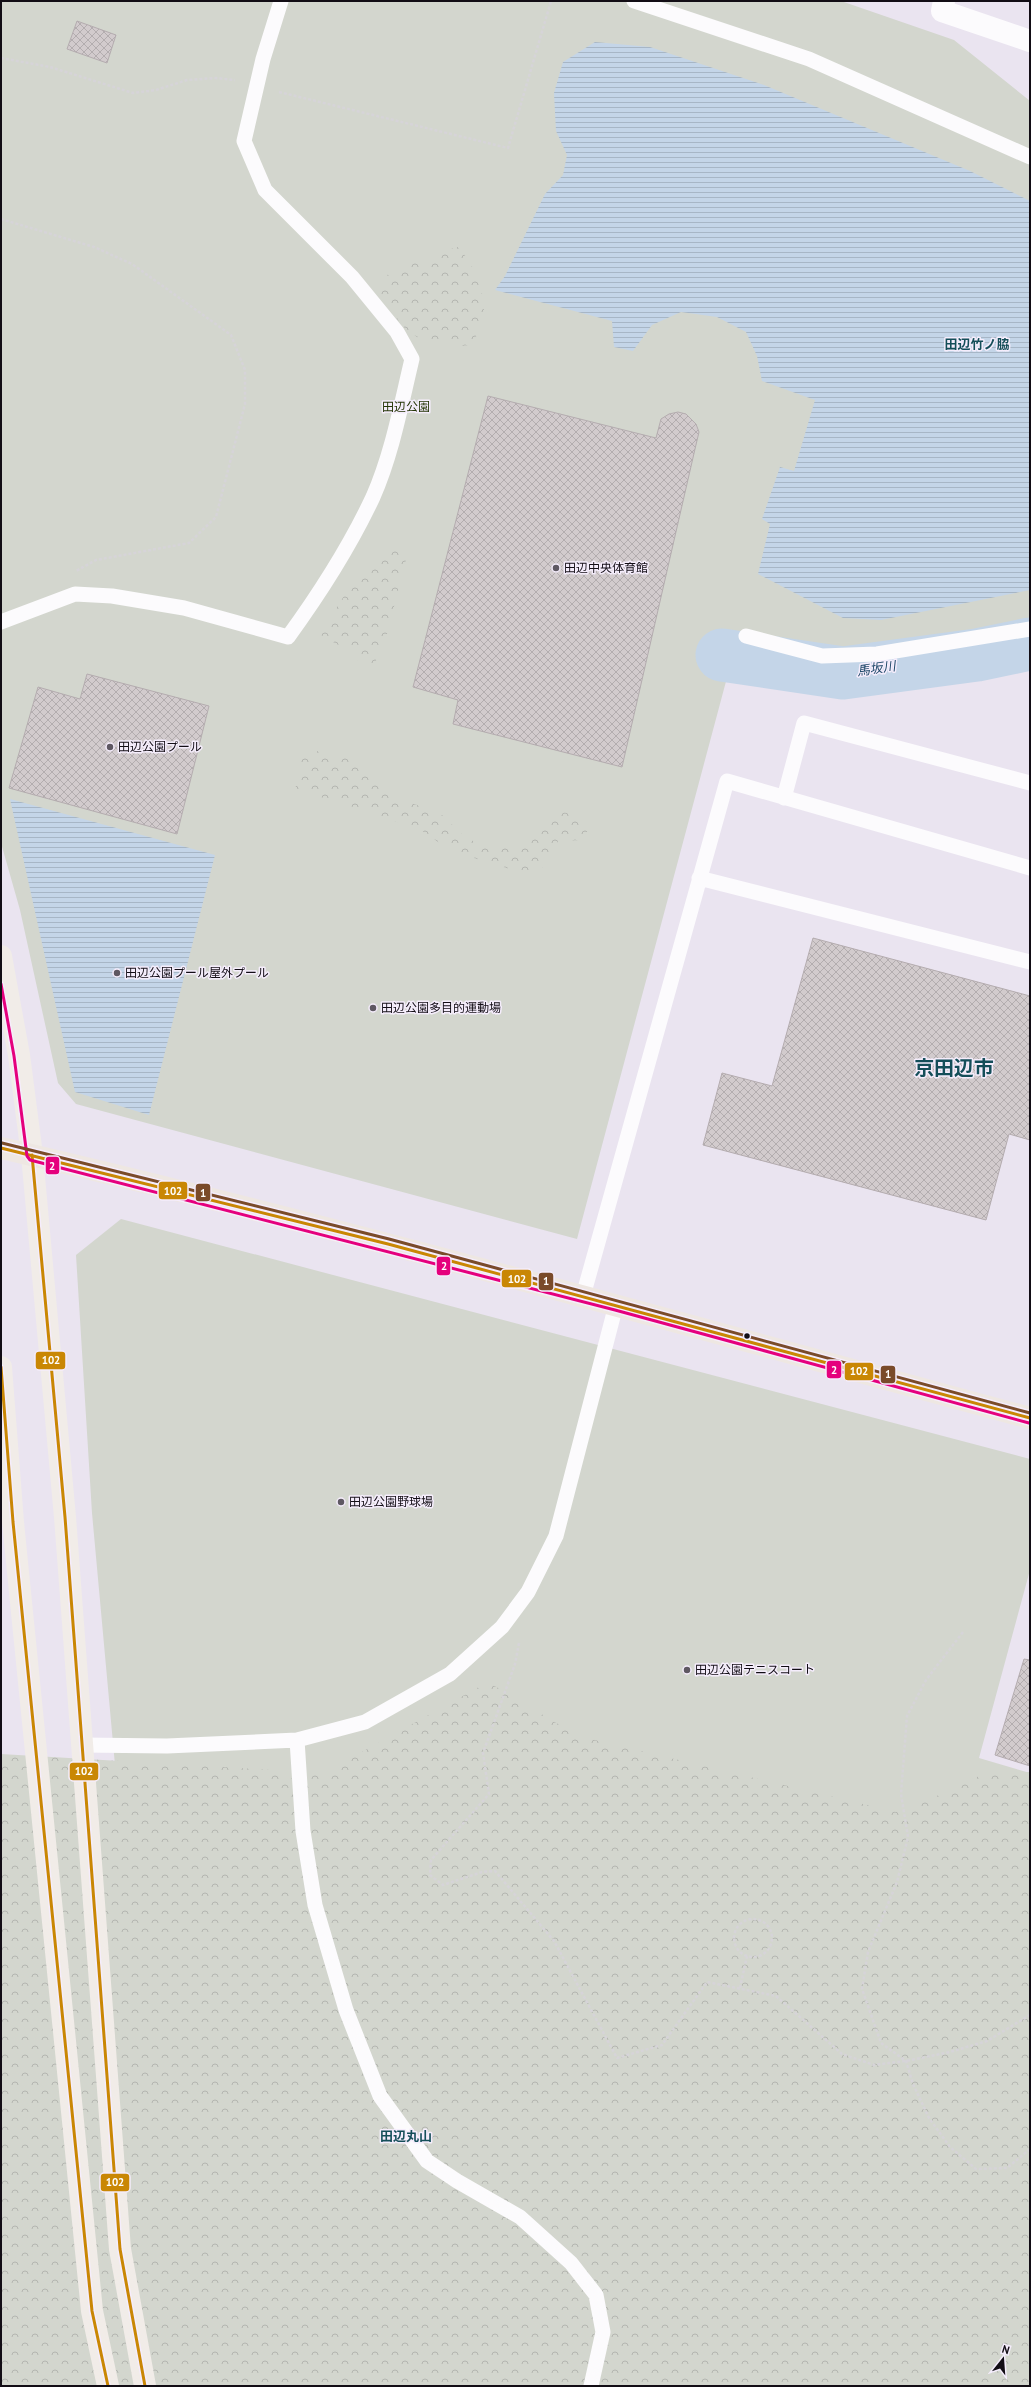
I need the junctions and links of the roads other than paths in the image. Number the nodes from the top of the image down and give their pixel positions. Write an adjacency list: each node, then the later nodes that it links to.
1 (281, 1): 6 (lane)
2 (634, 1): 5 (lane)
3 (944, 1): 4 (street)
4 (1030, 41)
5 (1030, 156)
6 (1, 622)
7 (1030, 629): 8 (lane)
8 (746, 636)
9 (1030, 783): 10 (lane)
10 (784, 798): 11 (lane); 12 (lane)
11 (1030, 868)
12 (699, 878): 14 (lane); 17 (lane)
13 (1, 956): 16 (main road)
14 (1030, 962)
15 (1, 1148): 16 (highway)
16 (32, 1156): 17 (highway); 22 (main road)
17 (583, 1296): 18 (highway)
18 (616, 1305): 20 (highway); 21 (lane)
19 (1, 1367): 23 (main road)
20 (1030, 1418)
21 (296, 1740): 22 (lane); 25 (lane)
22 (82, 1745): 24 (main road)
23 (108, 2386)
24 (145, 2386)
25 (591, 2386)

